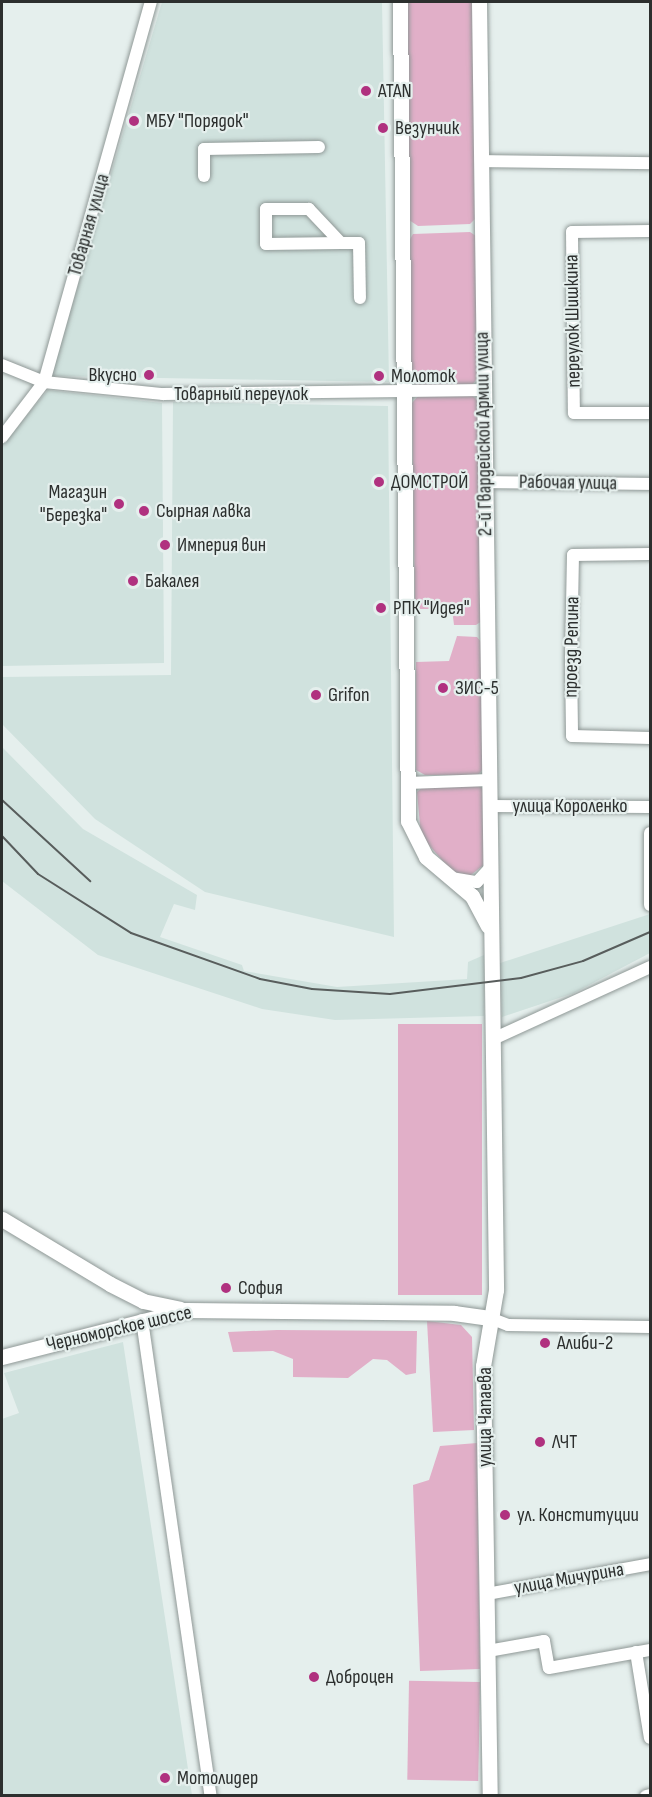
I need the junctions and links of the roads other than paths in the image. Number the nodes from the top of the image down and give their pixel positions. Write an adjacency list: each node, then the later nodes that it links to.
1 (152, 2): 12 (street, Товарная улица)
2 (400, 2): 14 (main road)
3 (479, 2): 5 (main road, 2-й Гвардейской Армии улица)
4 (320, 147): 7 (street)
5 (481, 162): 6 (street); 13 (main road, 2-й Гвардейской Армии улица)
6 (651, 163)
7 (204, 176)
8 (651, 231): 15 (street, переулок Шишкина)
9 (341, 243): 9 (street); 10 (street)
10 (360, 298)
11 (2, 365): 12 (street, Товарный переулок)
12 (44, 382): 14 (street, Товарный переулок); 16 (street, Товарная улица)
13 (484, 390): 14 (street, Товарный переулок); 17 (main road, 2-й Гвардейской Армии улица)
14 (404, 393): 22 (main road)
15 (651, 413)
16 (2, 437)
17 (486, 482): 18 (street, Рабочая улица); 21 (main road, 2-й Гвардейской Армии улица)
18 (651, 484)
19 (651, 554): 20 (street, проезд Репина)
20 (651, 738)
21 (489, 780): 22 (street); 23 (main road, 2-й Гвардейской Армии улица)
22 (408, 783): 27 (main road)
23 (490, 806): 24 (street, улица Короленко); 26 (main road, 2-й Гвардейской Армии улица)
24 (651, 807)
25 (651, 833): 28 (street)
26 (491, 867): 27 (street); 29 (main road, 2-й Гвардейской Армии улица)
27 (450, 877): 29 (main road)
28 (650, 905)
29 (492, 940): 31 (main road, улица Чапаева)
30 (651, 967): 31 (street)
31 (493, 1039): 33 (main road, улица Чапаева)
32 (2, 1219): 34 (main road)
33 (496, 1249): 36 (main road); 37 (main road, улица Чапаева)
34 (110, 1284): 35 (main road); 38 (main road)
35 (186, 1310): 36 (main road, Черноморское шоссе); 38 (main road, Черноморское шоссе)
36 (454, 1313): 37 (main road, Черноморское шоссе)
37 (490, 1318): 39 (street); 42 (main road, улица Чапаева)
38 (142, 1320): 40 (main road, Черноморское шоссе); 48 (street)
39 (651, 1327)
40 (2, 1357)
41 (651, 1564): 42 (street, улица Мичурина)
42 (487, 1594): 44 (main road, улица Чапаева)
43 (651, 1650): 45 (street)
44 (488, 1651): 45 (street); 49 (main road, улица Чапаева)
45 (636, 1652): 46 (street)
46 (651, 1738)
47 (651, 1795): 50 (street)
48 (212, 1796)
49 (490, 1796)
50 (646, 1796)

